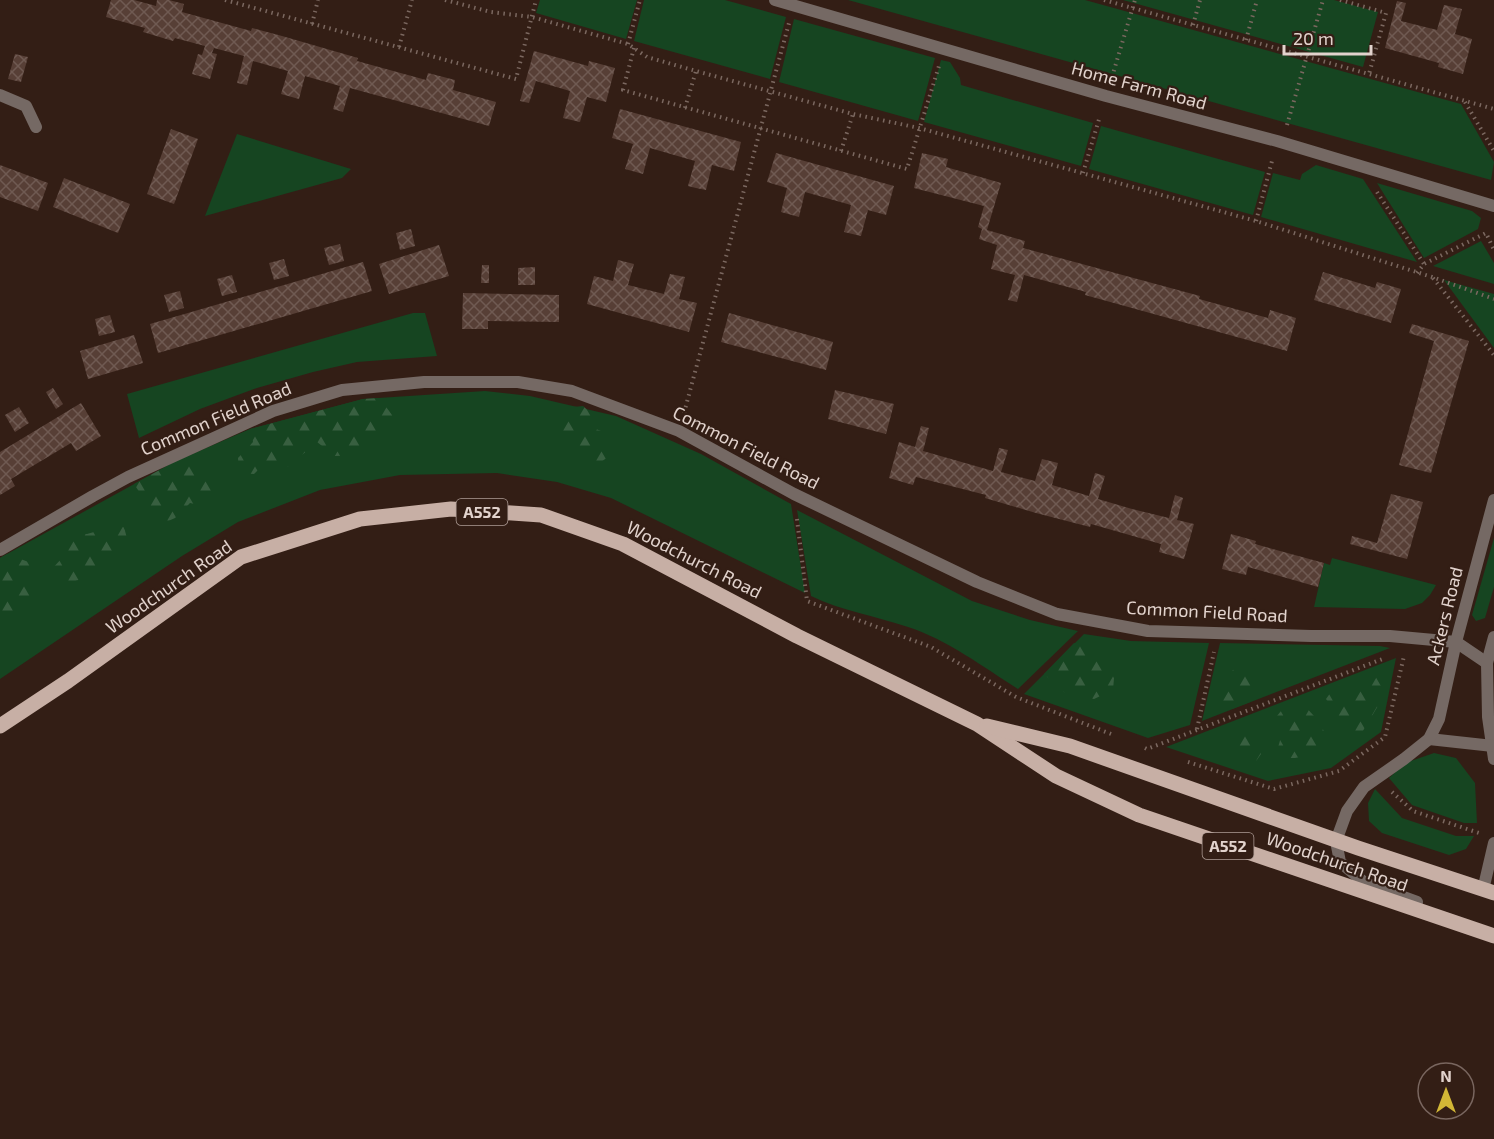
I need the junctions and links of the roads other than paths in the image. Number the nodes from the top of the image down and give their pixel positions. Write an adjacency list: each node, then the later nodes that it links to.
1 (775, 0): 2 (street, Home Farm Road)
2 (794, 3): 5 (street, Home Farm Road)
3 (0, 95): 4 (street)
4 (36, 128)
5 (1494, 206)
6 (1494, 500): 9 (street, Ackers Road)
7 (0, 550): 9 (street, Common Field Road)
8 (1494, 637): 10 (street)
9 (1456, 642): 10 (street, Common Field Road); 13 (street, Ackers Road)
10 (1487, 663): 14 (street)
11 (977, 724): 12 (main road, Woodchurch Road / A552); 15 (main road, Woodchurch Road / A552); 18 (main road, Woodchurch Road / A552)
12 (0, 726)
13 (1429, 739): 14 (street); 15 (street, Ackers Road)
14 (1493, 752)
15 (1336, 841): 17 (main road, Woodchurch Road / A552); 18 (street)
16 (1494, 843): 17 (street)
17 (1489, 891)
18 (1494, 935)

